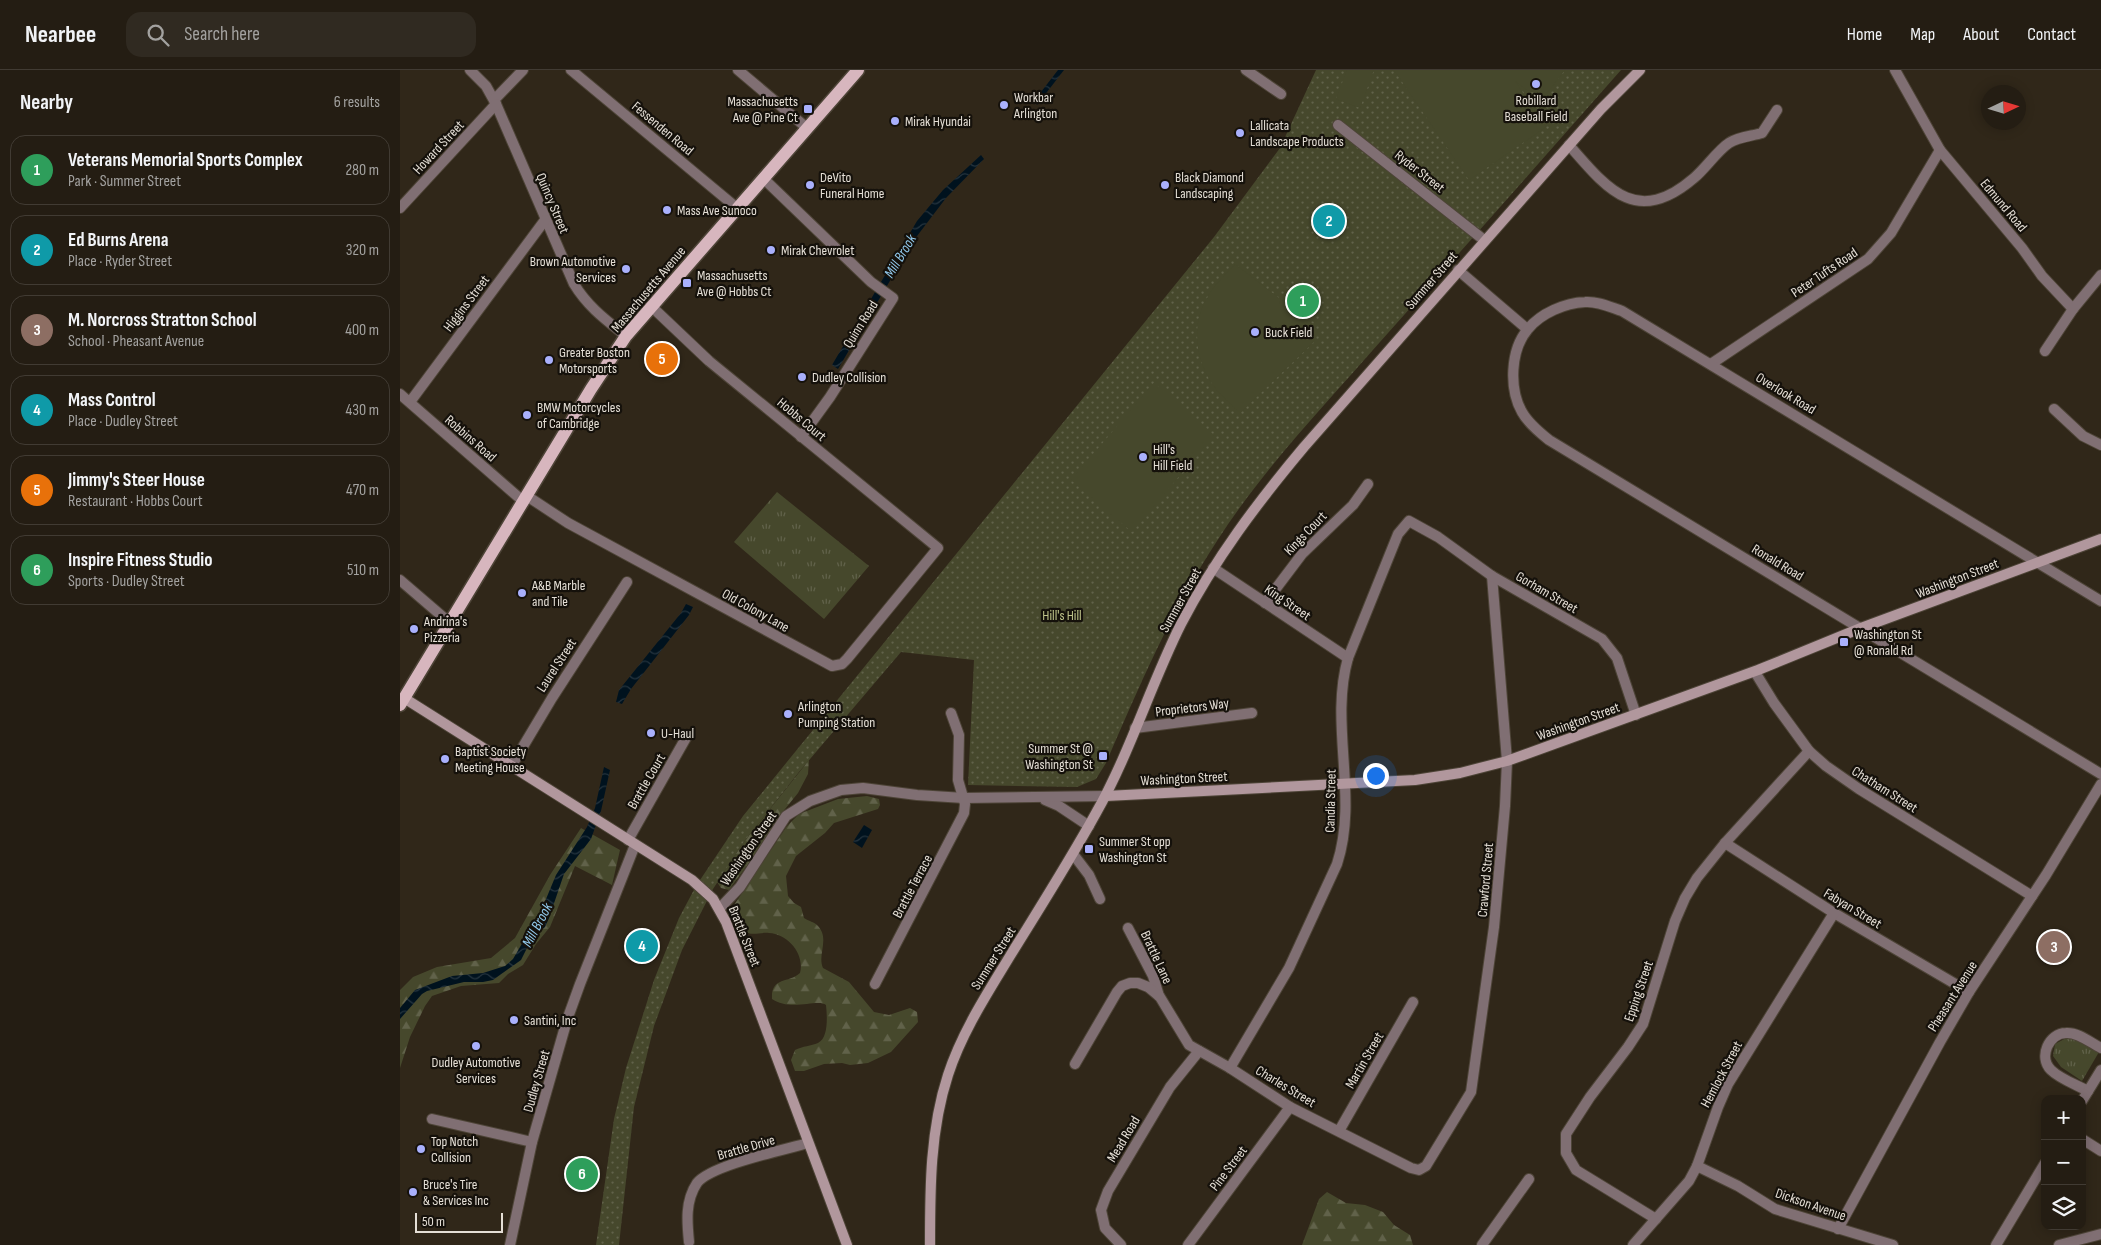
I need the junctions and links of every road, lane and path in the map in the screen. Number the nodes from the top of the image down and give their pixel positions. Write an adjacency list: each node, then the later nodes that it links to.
1 (470, 70): 10 (street, Quincy Street)
2 (523, 70): 10 (street, Howard Street)
3 (571, 70): 18 (street, Fessenden Road)
4 (738, 70): 13 (street)
5 (858, 70): 13 (main road, Massachusetts Avenue)
6 (1246, 70): 9 (street)
7 (1640, 70): 14 (main road, Summer Street)
8 (1895, 70): 15 (street, Edmund Road)
9 (1281, 94)
10 (495, 102): 17 (street, Howard Street); 19 (street, Quincy Street)
11 (1777, 110): 14 (street)
12 (1338, 125): 20 (street, Ryder Street)
13 (807, 128): 16 (main road, Massachusetts Avenue)
14 (1569, 145): 20 (main road, Summer Street)
15 (1940, 150): 24 (street, Edmund Road); 28 (street, Peter Tufts Road)
16 (763, 178): 18 (main road, Massachusetts Avenue); 32 (street, Quinn Road)
17 (400, 208)
18 (737, 208): 23 (main road, Massachusetts Avenue)
19 (545, 220): 26 (street, Quincy Street); 30 (street, Higgins Street)
20 (1484, 240): 21 (main road, Summer Street)
21 (1458, 270): 25 (street); 40 (main road, Summer Street)
22 (2101, 275): 24 (street)
23 (651, 306): 26 (main road, Massachusetts Avenue); 32 (street, Hobbs Court)
24 (2073, 309): 27 (street)
25 (1527, 330): 28 (street, Overlook Road); 47 (street, Ronald Road)
26 (626, 336): 35 (main road, Massachusetts Avenue)
27 (2045, 351)
28 (1711, 364): 39 (street, Overlook Road)
29 (400, 394): 30 (street, Robbins Road)
30 (410, 402): 35 (street, Robbins Road)
31 (2054, 409): 33 (street)
32 (801, 437): 38 (street, Hobbs Court)
33 (2101, 445)
34 (1368, 484): 45 (street, Kings Court)
35 (526, 499): 38 (street, Old Colony Lane); 46 (main road, Massachusetts Avenue)
36 (1409, 521): 41 (street, Gorham Street); 48 (street, Candia Street)
37 (2101, 539): 39 (main road, Washington Street)
38 (938, 548)
39 (2037, 562): 44 (street, Overlook Road); 47 (main road, Washington Street)
40 (1213, 568): 45 (street, King Street); 54 (main road, Summer Street)
41 (1492, 576): 53 (street, Gorham Street); 57 (street, Crawford Street)
42 (400, 580): 46 (street)
43 (627, 582): 58 (street, Laurel Street)
44 (2101, 601)
45 (1265, 603): 48 (street, King Street)
46 (450, 624): 50 (main road, Massachusetts Avenue)
47 (1861, 628): 49 (main road, Washington Street); 59 (street, Ronald Road)
48 (1348, 658): 60 (street, Candia Street)
49 (1755, 672): 53 (main road, Washington Street); 56 (street, Chatham Street)
50 (402, 702): 58 (main road, Brattle Street)
51 (951, 713): 63 (street)
52 (1252, 713): 54 (street, Proprietors Way)
53 (1636, 715): 57 (main road, Washington Street)
54 (1136, 728): 62 (main road, Summer Street)
55 (687, 736): 66 (street, Brattle Court)
56 (1809, 751): 67 (street, Epping Street); 69 (street, Chatham Street)
57 (1507, 761): 60 (main road, Washington Street); 93 (street, Crawford Street)
58 (512, 765): 66 (main road, Brattle Street)
59 (2101, 774)
60 (1345, 784): 62 (main road, Washington Street); 81 (street, Candia Street)
61 (2101, 784): 69 (street, Pheasant Avenue)
62 (1106, 796): 64 (street, Washington Street); 65 (main road, Summer Street)
63 (964, 798): 64 (street, Washington Street); 71 (street, Washington Street); 74 (street, Brattle Terrace)
64 (1037, 798): 65 (street, Washington Street)
65 (1089, 826): 68 (main road, Summer Street)
66 (632, 843): 71 (main road, Brattle Street); 89 (street, Dudley Street)
67 (1725, 844): 72 (street, Fabyan Street); 96 (street, Epping Street)
68 (1073, 854): 70 (street); 103 (main road, Summer Street)
69 (2032, 896): 75 (street, Pheasant Avenue)
70 (1100, 900)
71 (720, 908): 90 (main road, Brattle Street)
72 (1834, 913): 75 (street, Fabyan Street); 92 (street, Hemlock Street)
73 (1128, 928): 76 (street, Brattle Lane)
74 (876, 984)
75 (1969, 992): 97 (street, Pheasant Avenue)
76 (1160, 997): 79 (street, Charles Street); 80 (street)
77 (1413, 1002): 87 (street, Martin Street)
78 (2101, 1048): 83 (street)
79 (1199, 1052): 81 (street, Charles Street); 104 (street, Mead Road)
80 (1075, 1064)
81 (1230, 1068): 85 (street, Charles Street)
82 (2101, 1070): 83 (street)
83 (2088, 1091): 84 (street)
84 (2086, 1095)
85 (1290, 1107): 87 (street, Charles Street); 105 (street, Pine Street)
86 (432, 1119): 89 (street)
87 (1339, 1131): 93 (street, Charles Street)
88 (2084, 1140): 91 (street)
89 (532, 1142): 101 (street, Dudley Street)
90 (808, 1143): 99 (street, Brattle Drive); 102 (main road, Brattle Street)
91 (2101, 1151)
92 (1697, 1166): 96 (street, Hemlock Street); 97 (street, Dickson Avenue)
93 (1421, 1170)
94 (2041, 1170): 109 (street)
95 (1529, 1179): 106 (street)
96 (1656, 1219): 107 (street, Hemlock Street)
97 (1838, 1229): 100 (street, Dickson Avenue)
98 (2101, 1234): 110 (street)
99 (689, 1242)
100 (1876, 1243): 108 (street, Dickson Avenue)
101 (510, 1245)
102 (847, 1245)
103 (930, 1245)
104 (1121, 1245)
105 (1188, 1245)
106 (1482, 1245)
107 (1633, 1245)
108 (1893, 1245)
109 (1996, 1245)
110 (2059, 1245)

